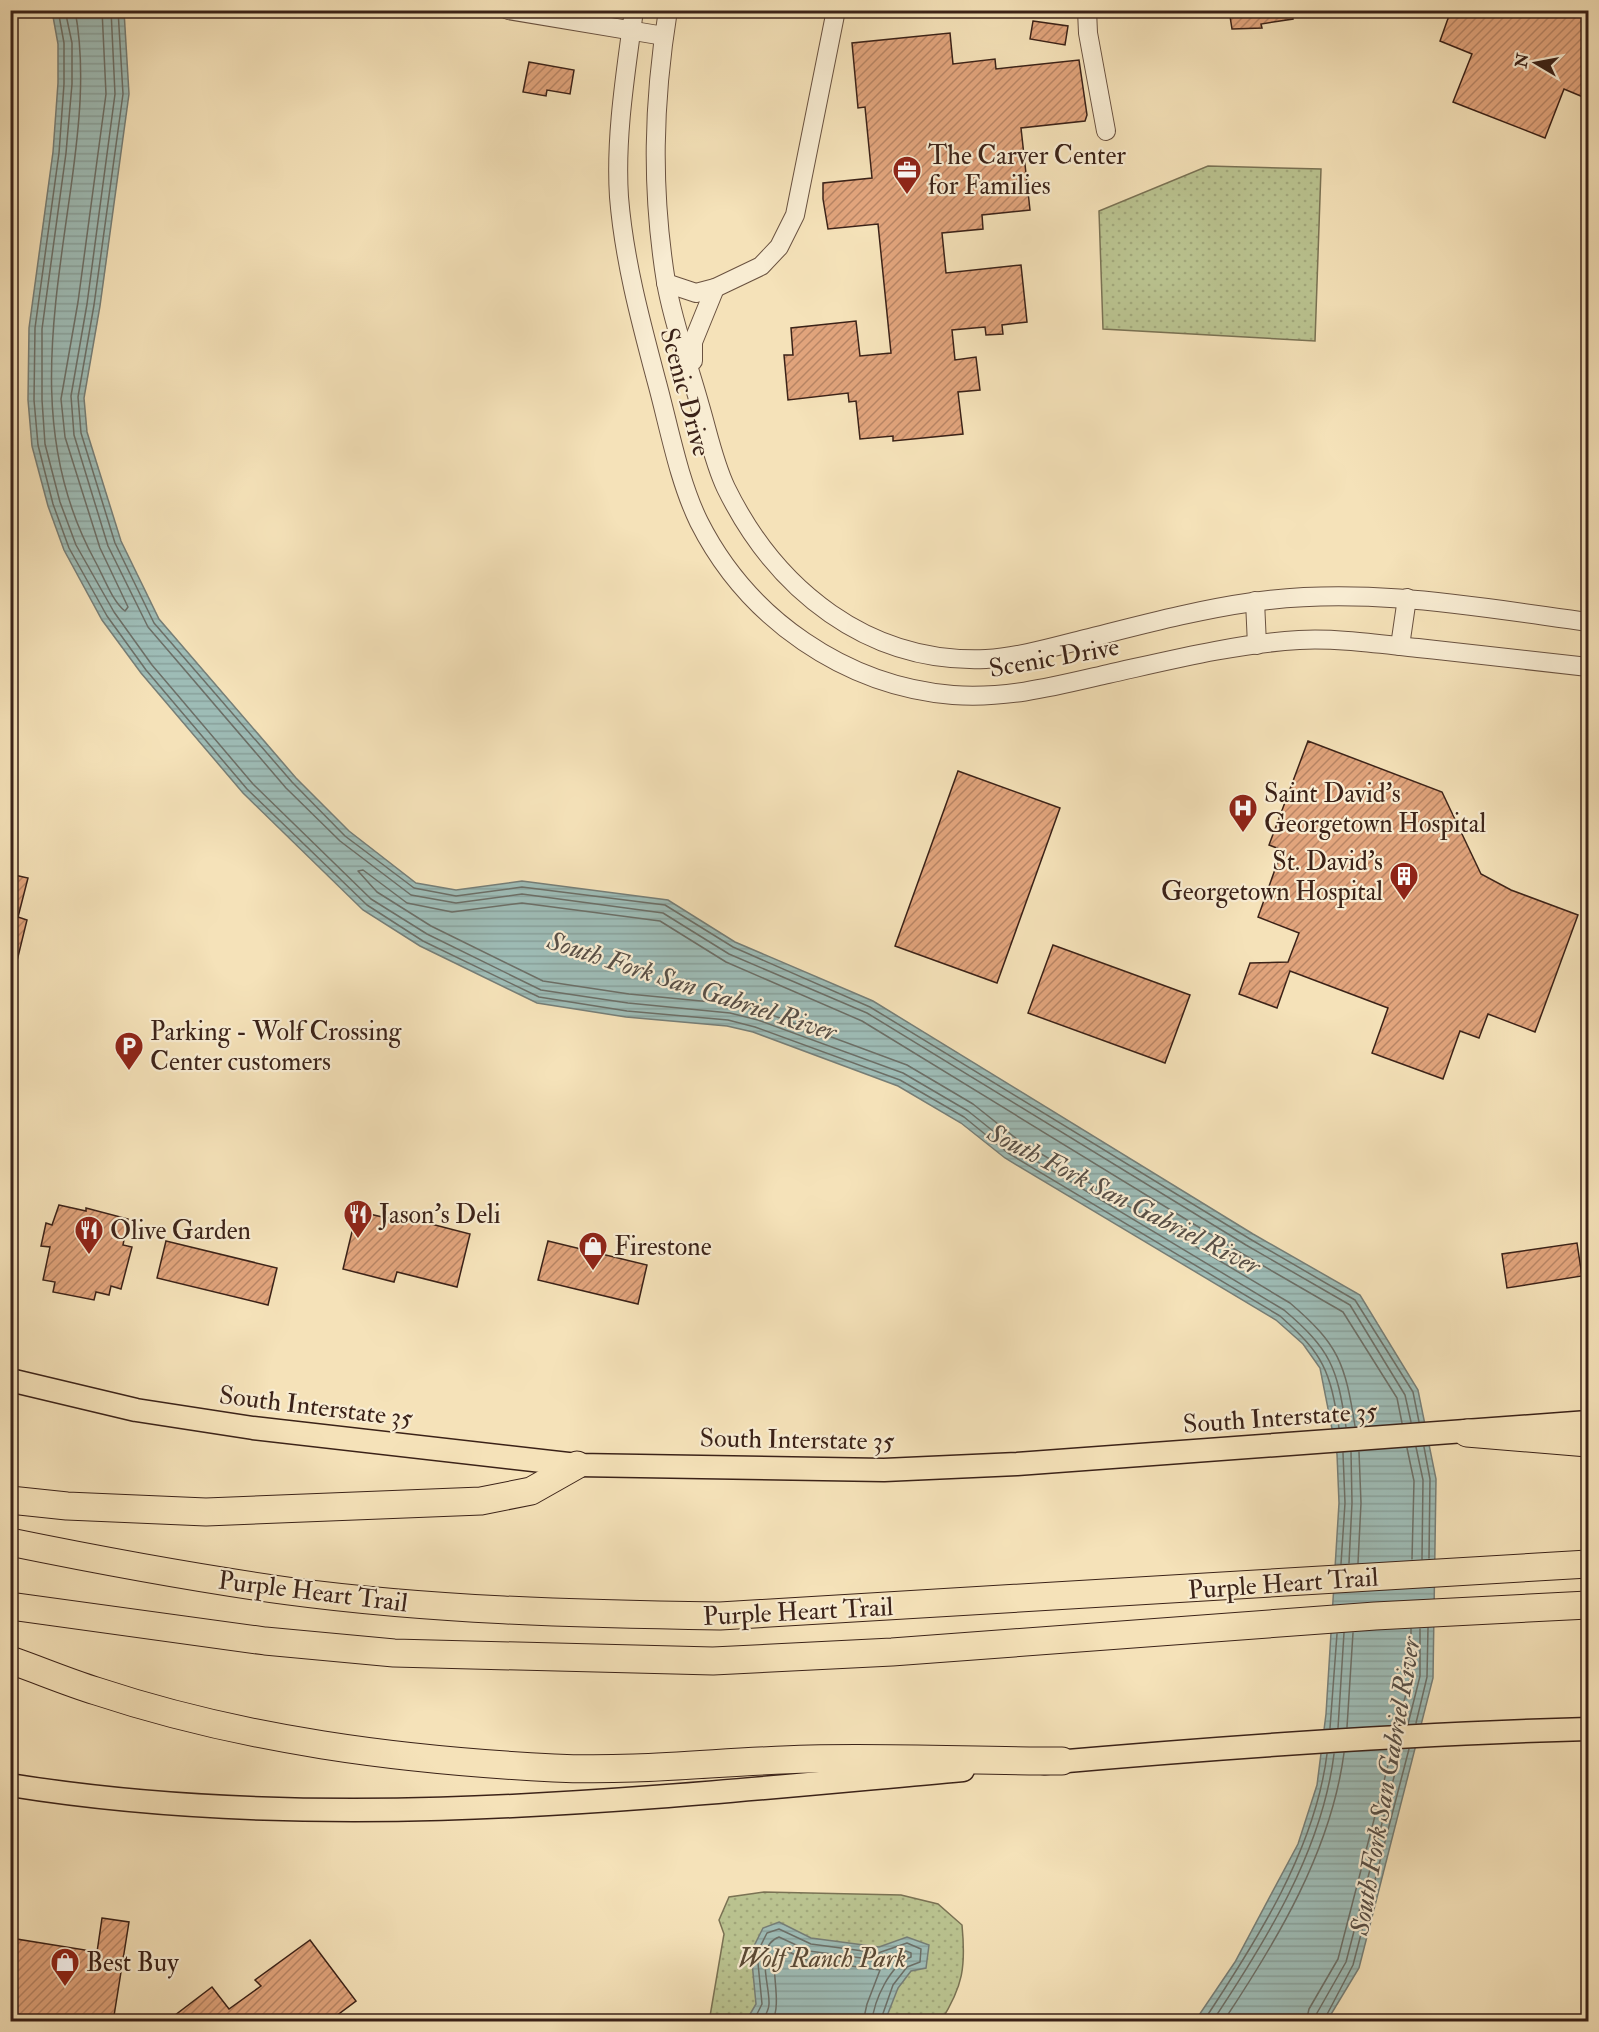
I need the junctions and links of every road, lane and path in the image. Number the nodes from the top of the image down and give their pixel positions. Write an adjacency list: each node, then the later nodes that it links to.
1 (508, 10): 6 (street)
2 (634, 10): 6 (street, Scenic Drive)
3 (668, 10): 7 (street, Scenic Drive)
4 (1087, 10): 8 (street)
5 (836, 14): 10 (street)
6 (632, 31): 7 (street); 15 (street, Scenic Drive)
7 (664, 36): 9 (street, Scenic Drive)
8 (1106, 131)
9 (666, 283): 10 (street); 11 (street, Scenic Drive)
10 (715, 288): 11 (street)
11 (693, 381): 13 (street, Scenic Drive)
12 (1407, 598): 13 (street, Scenic Drive); 14 (street, Scenic Drive); 16 (street)
13 (1255, 601): 15 (street)
14 (1588, 622)
15 (1257, 645): 16 (street, Scenic Drive)
16 (1400, 646): 17 (street, Scenic Drive)
17 (1588, 668)
18 (10, 1380): 22 (main road, South Interstate 35)
19 (1588, 1422): 20 (main road, South Interstate 35)
20 (1467, 1433): 21 (highway); 22 (main road, South Interstate 35)
21 (1588, 1443)
22 (577, 1465): 23 (highway)
23 (10, 1500)
24 (10, 1542): 25 (highway, Purple Heart Trail)
25 (1588, 1564)
26 (1588, 1605): 27 (highway, Purple Heart Trail)
27 (10, 1606)
28 (10, 1660): 30 (highway)
29 (1588, 1729): 30 (main road)
30 (1062, 1761): 31 (main road)
31 (10, 1785)

